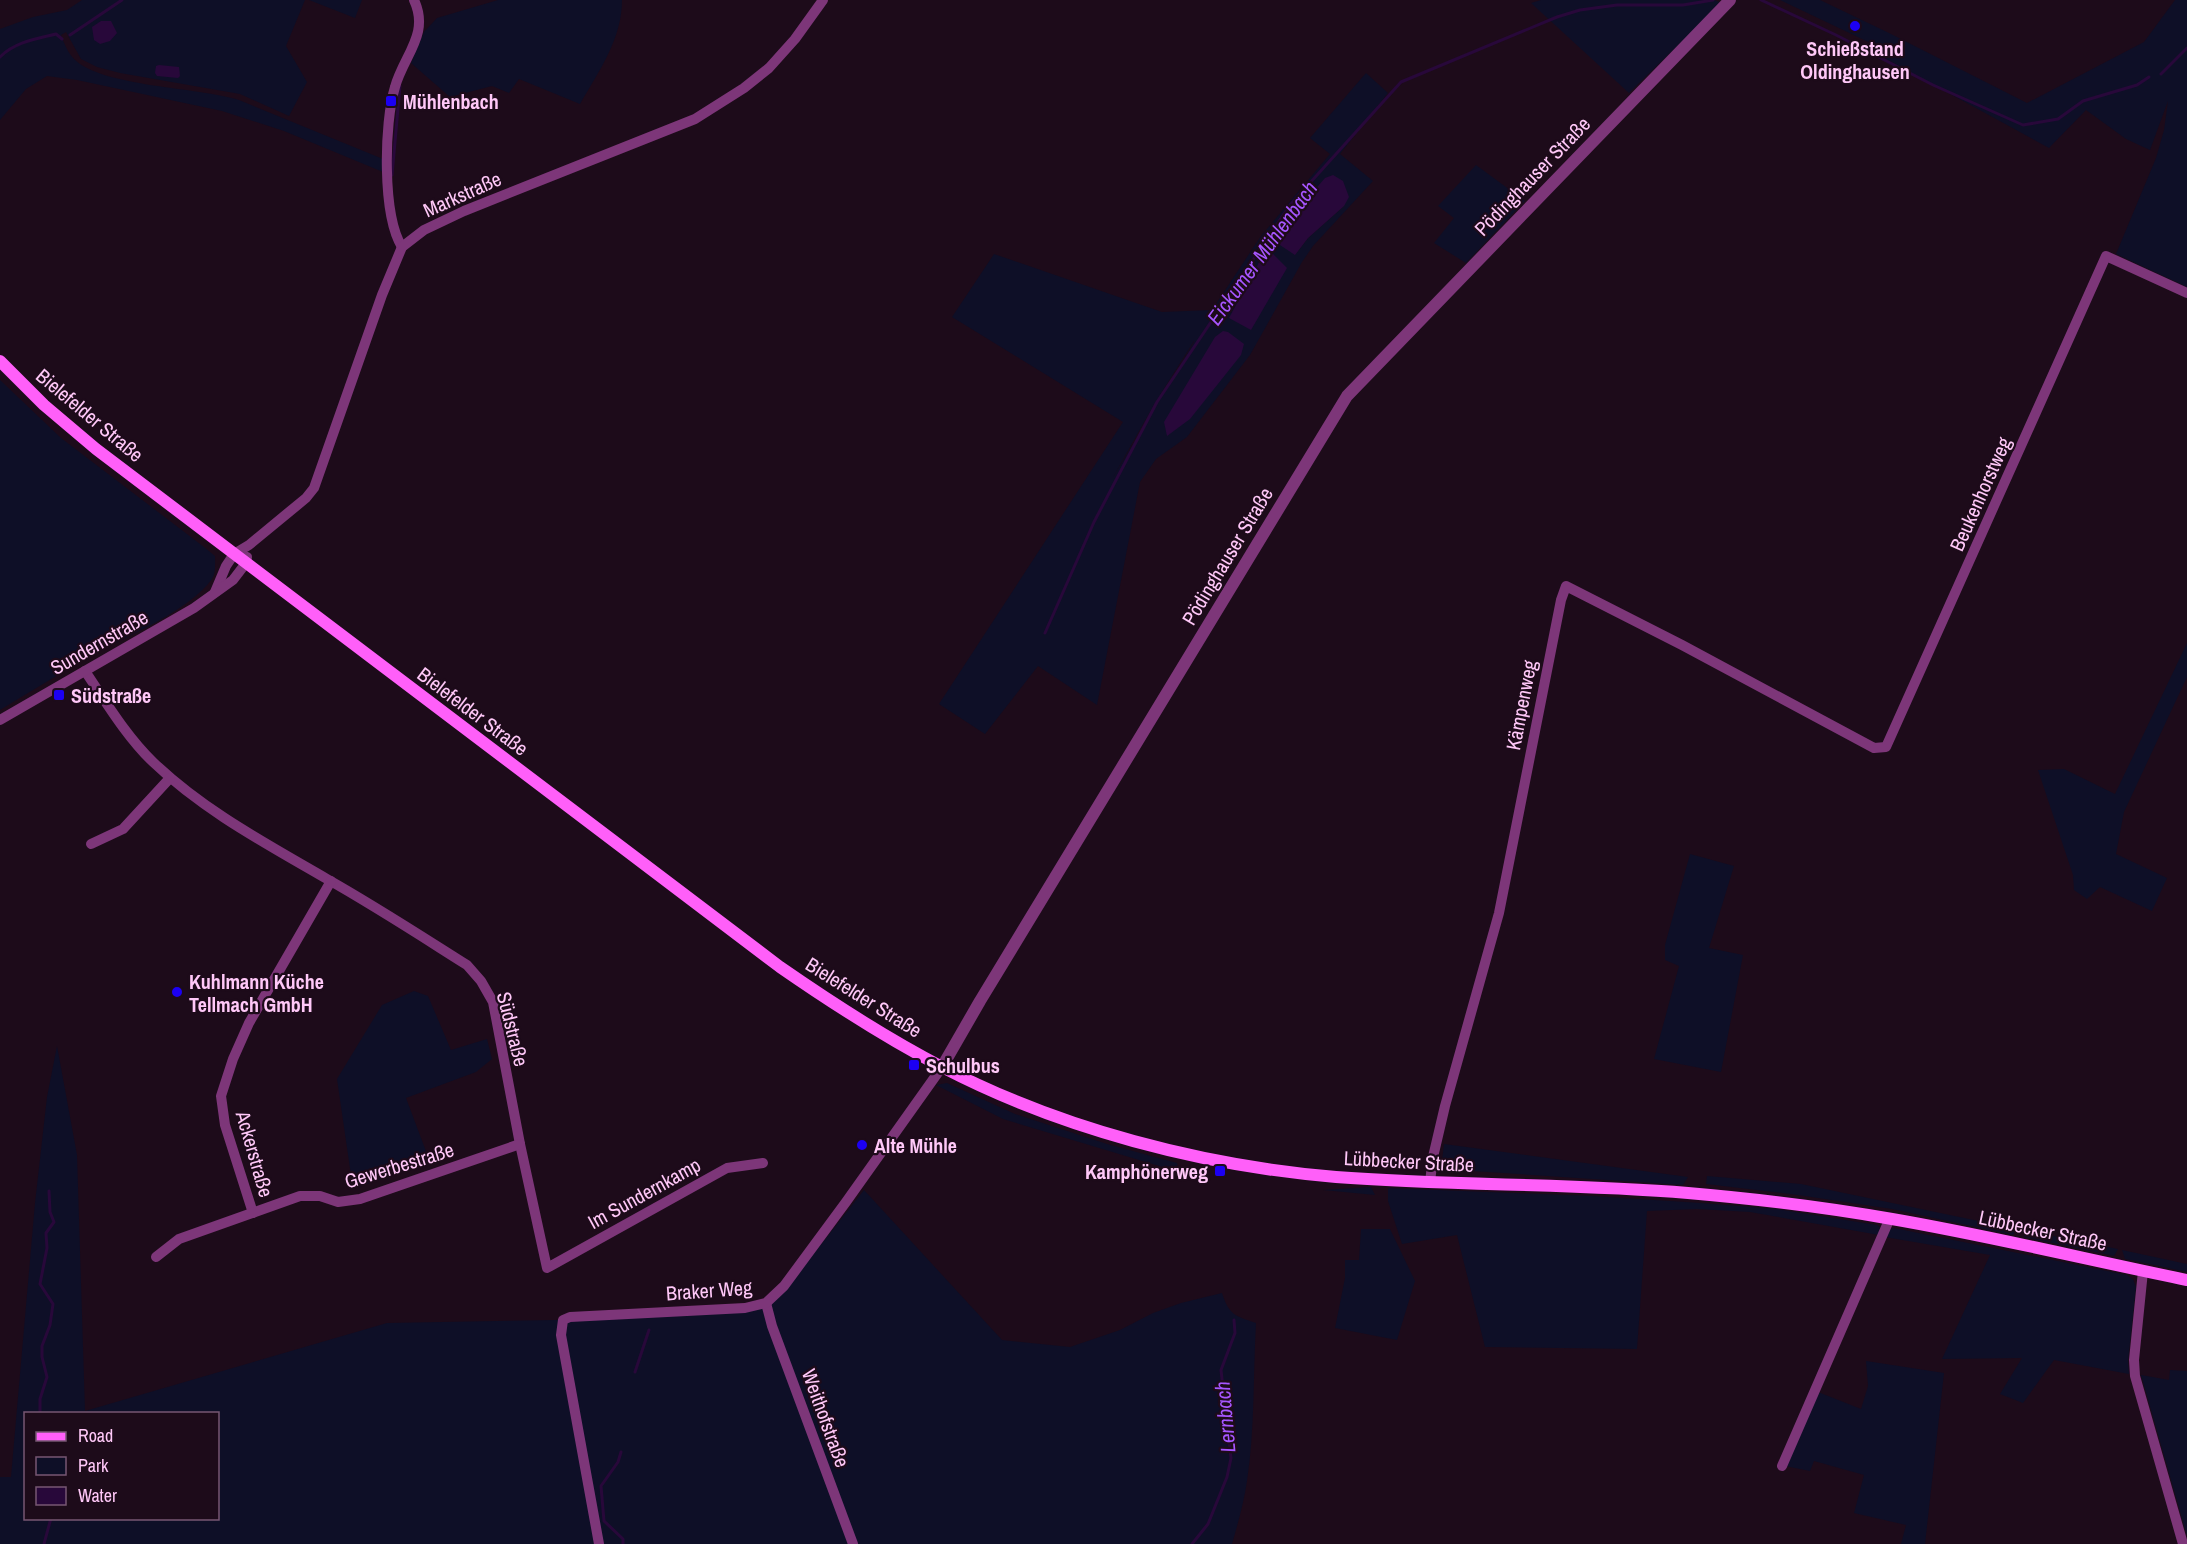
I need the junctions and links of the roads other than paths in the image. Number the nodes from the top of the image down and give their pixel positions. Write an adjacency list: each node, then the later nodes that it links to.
1 (414, 0): 4 (street)
2 (823, 0): 4 (street, Markstraße)
3 (1730, 0): 17 (street, Pödinghauser Straße)
4 (402, 247): 7 (street)
5 (2187, 293): 13 (street, Beukenhorstweg)
6 (0, 361): 8 (main road, Bielefelder Straße)
7 (249, 545): 8 (street); 9 (street)
8 (234, 554): 9 (main road, Bielefelder Straße); 10 (street)
9 (246, 563): 10 (street, Sundernstraße); 17 (main road, Bielefelder Straße)
10 (215, 592): 11 (street, Sundernstraße)
11 (85, 671): 12 (street, Sundernstraße); 14 (street, Südstraße)
12 (0, 720)
13 (1886, 747): 20 (street, Kämpenweg)
14 (170, 778): 15 (street); 16 (street, Südstraße)
15 (91, 844)
16 (331, 881): 18 (street, Südstraße); 22 (street, Ackerstraße)
17 (942, 1067): 20 (main road, Lübbecker Straße); 21 (street, Pödinghauser Straße)
18 (520, 1144): 22 (street, Gewerbestraße); 25 (street, Südstraße)
19 (763, 1163): 25 (street, Im Sundernkamp)
20 (1430, 1182): 23 (main road, Lübbecker Straße)
21 (846, 1202): 28 (street, Braker Weg)
22 (253, 1213): 24 (street, Gewerbestraße)
23 (1890, 1218): 26 (main road, Lübbecker Straße); 29 (street)
24 (156, 1257)
25 (547, 1268)
26 (2143, 1271): 27 (main road, Lübbecker Straße); 32 (street)
27 (2187, 1280)
28 (766, 1304): 30 (street, Braker Weg); 31 (street, Weithofstraße)
29 (1782, 1466)
30 (599, 1544)
31 (853, 1544)
32 (2183, 1544)

